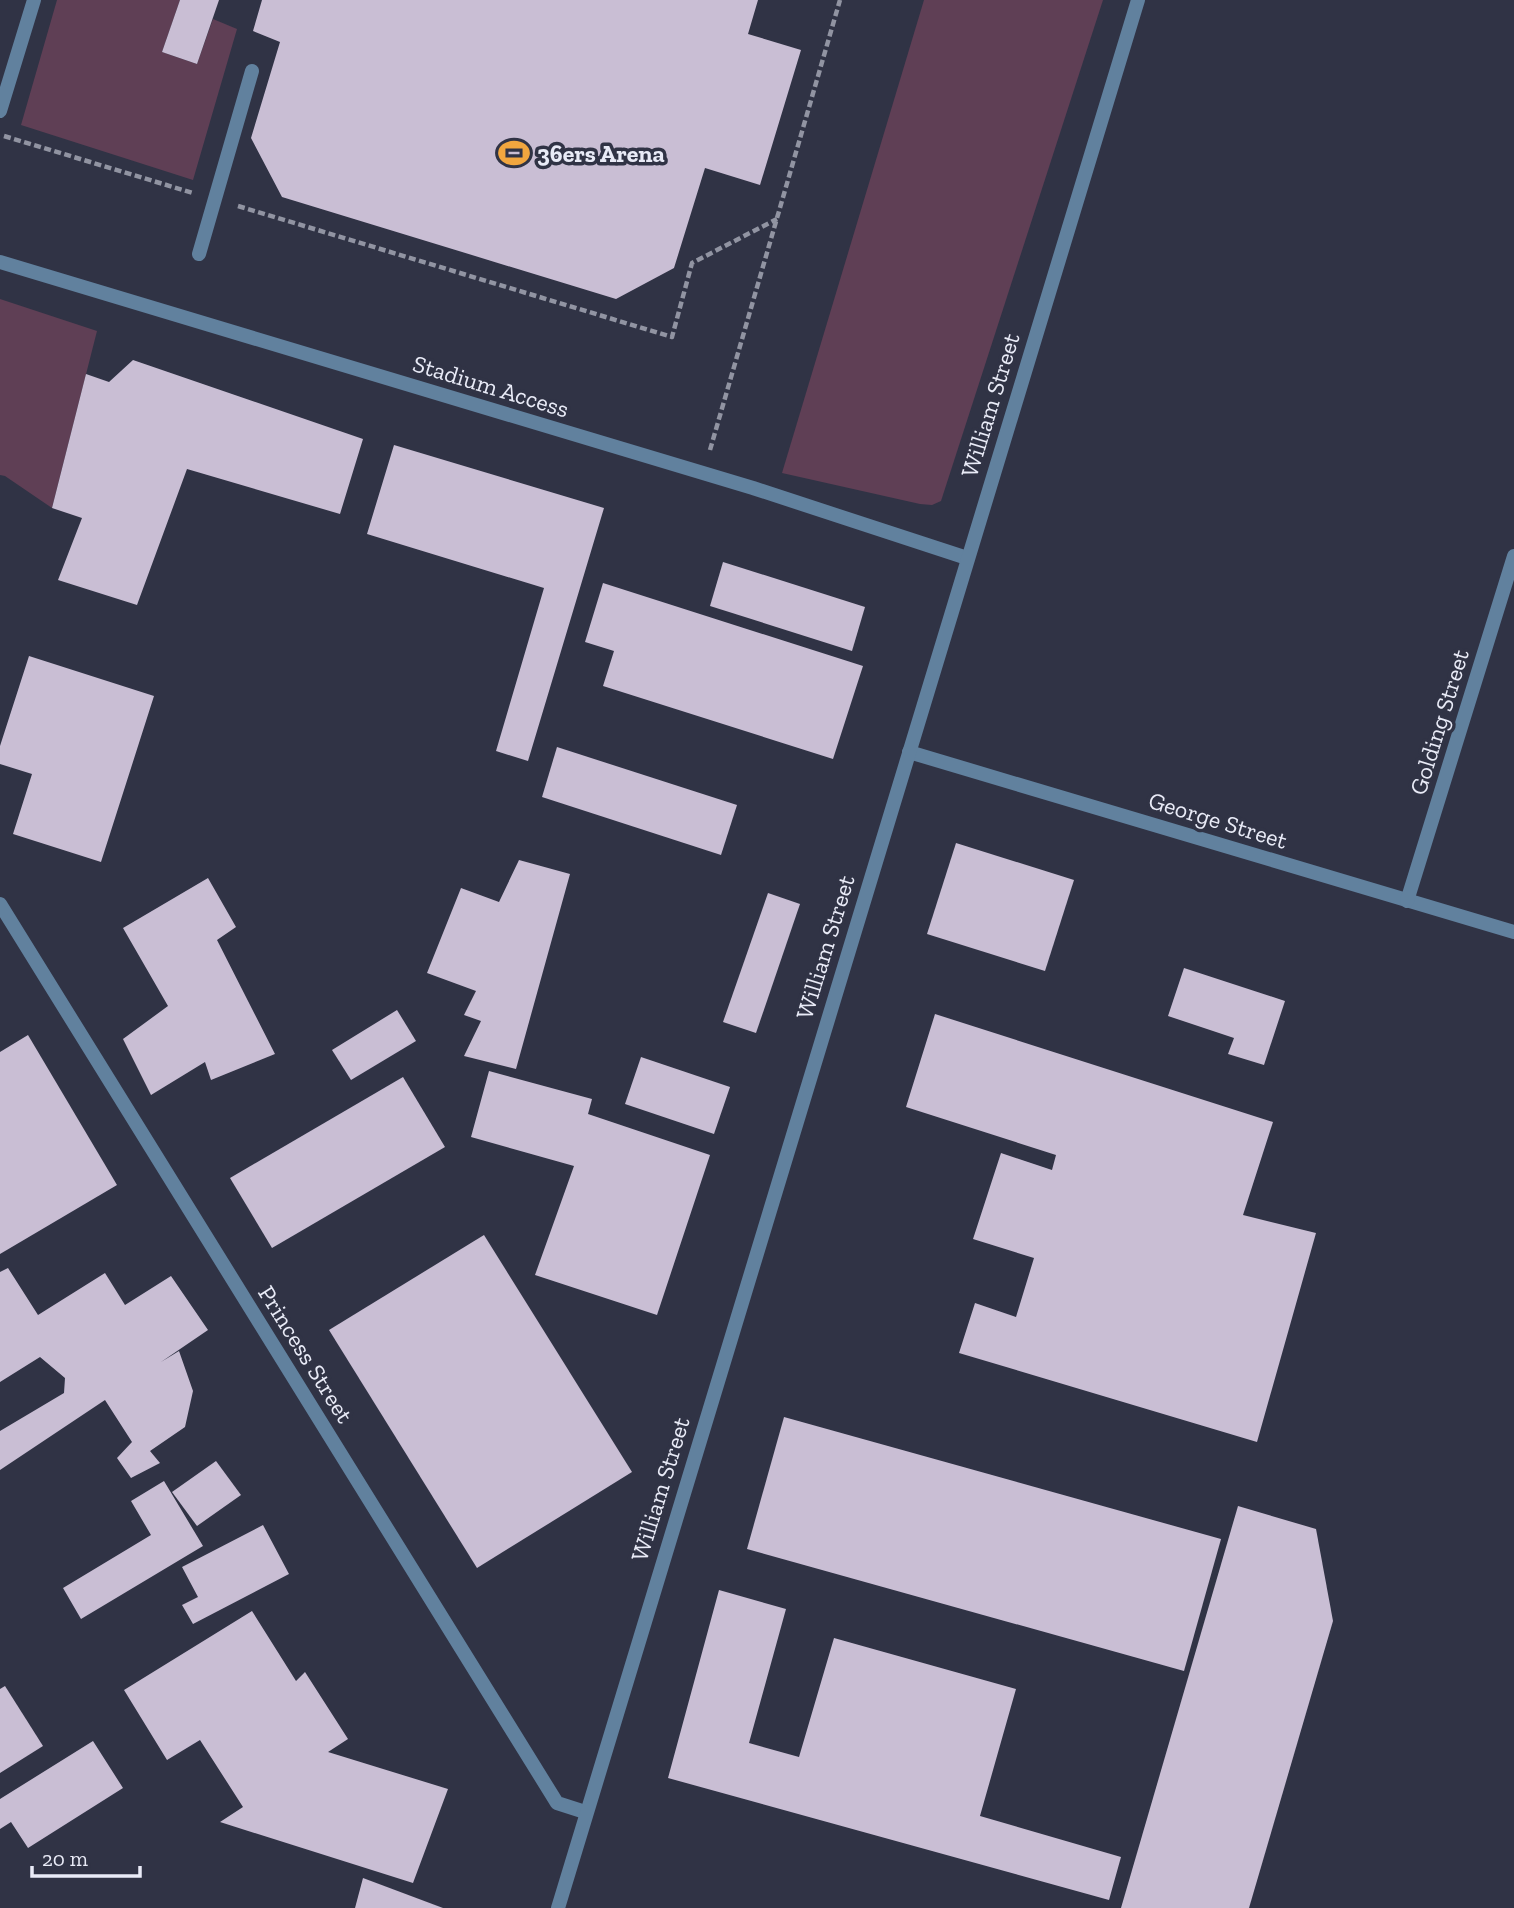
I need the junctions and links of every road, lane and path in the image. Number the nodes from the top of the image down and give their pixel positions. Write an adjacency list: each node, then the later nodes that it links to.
1 (34, 0): 5 (street)
2 (840, 0): 8 (path)
3 (1138, 0): 13 (street, William Street)
4 (252, 71): 7 (street)
5 (0, 111)
6 (0, 135): 7 (path)
7 (214, 199): 8 (path); 9 (street)
8 (777, 219): 11 (path)
9 (199, 254)
10 (0, 262): 11 (street, Stadium Access)
11 (703, 474): 13 (street, Stadium Access)
12 (1514, 556): 15 (street, Golding Street)
13 (967, 558): 14 (street, William Street)
14 (909, 751): 15 (street, George Street); 18 (street, William Street)
15 (1408, 901): 17 (street, George Street)
16 (0, 904): 18 (street, Princess Street)
17 (1514, 932)
18 (585, 1812): 19 (street, William Street)
19 (558, 1908)

